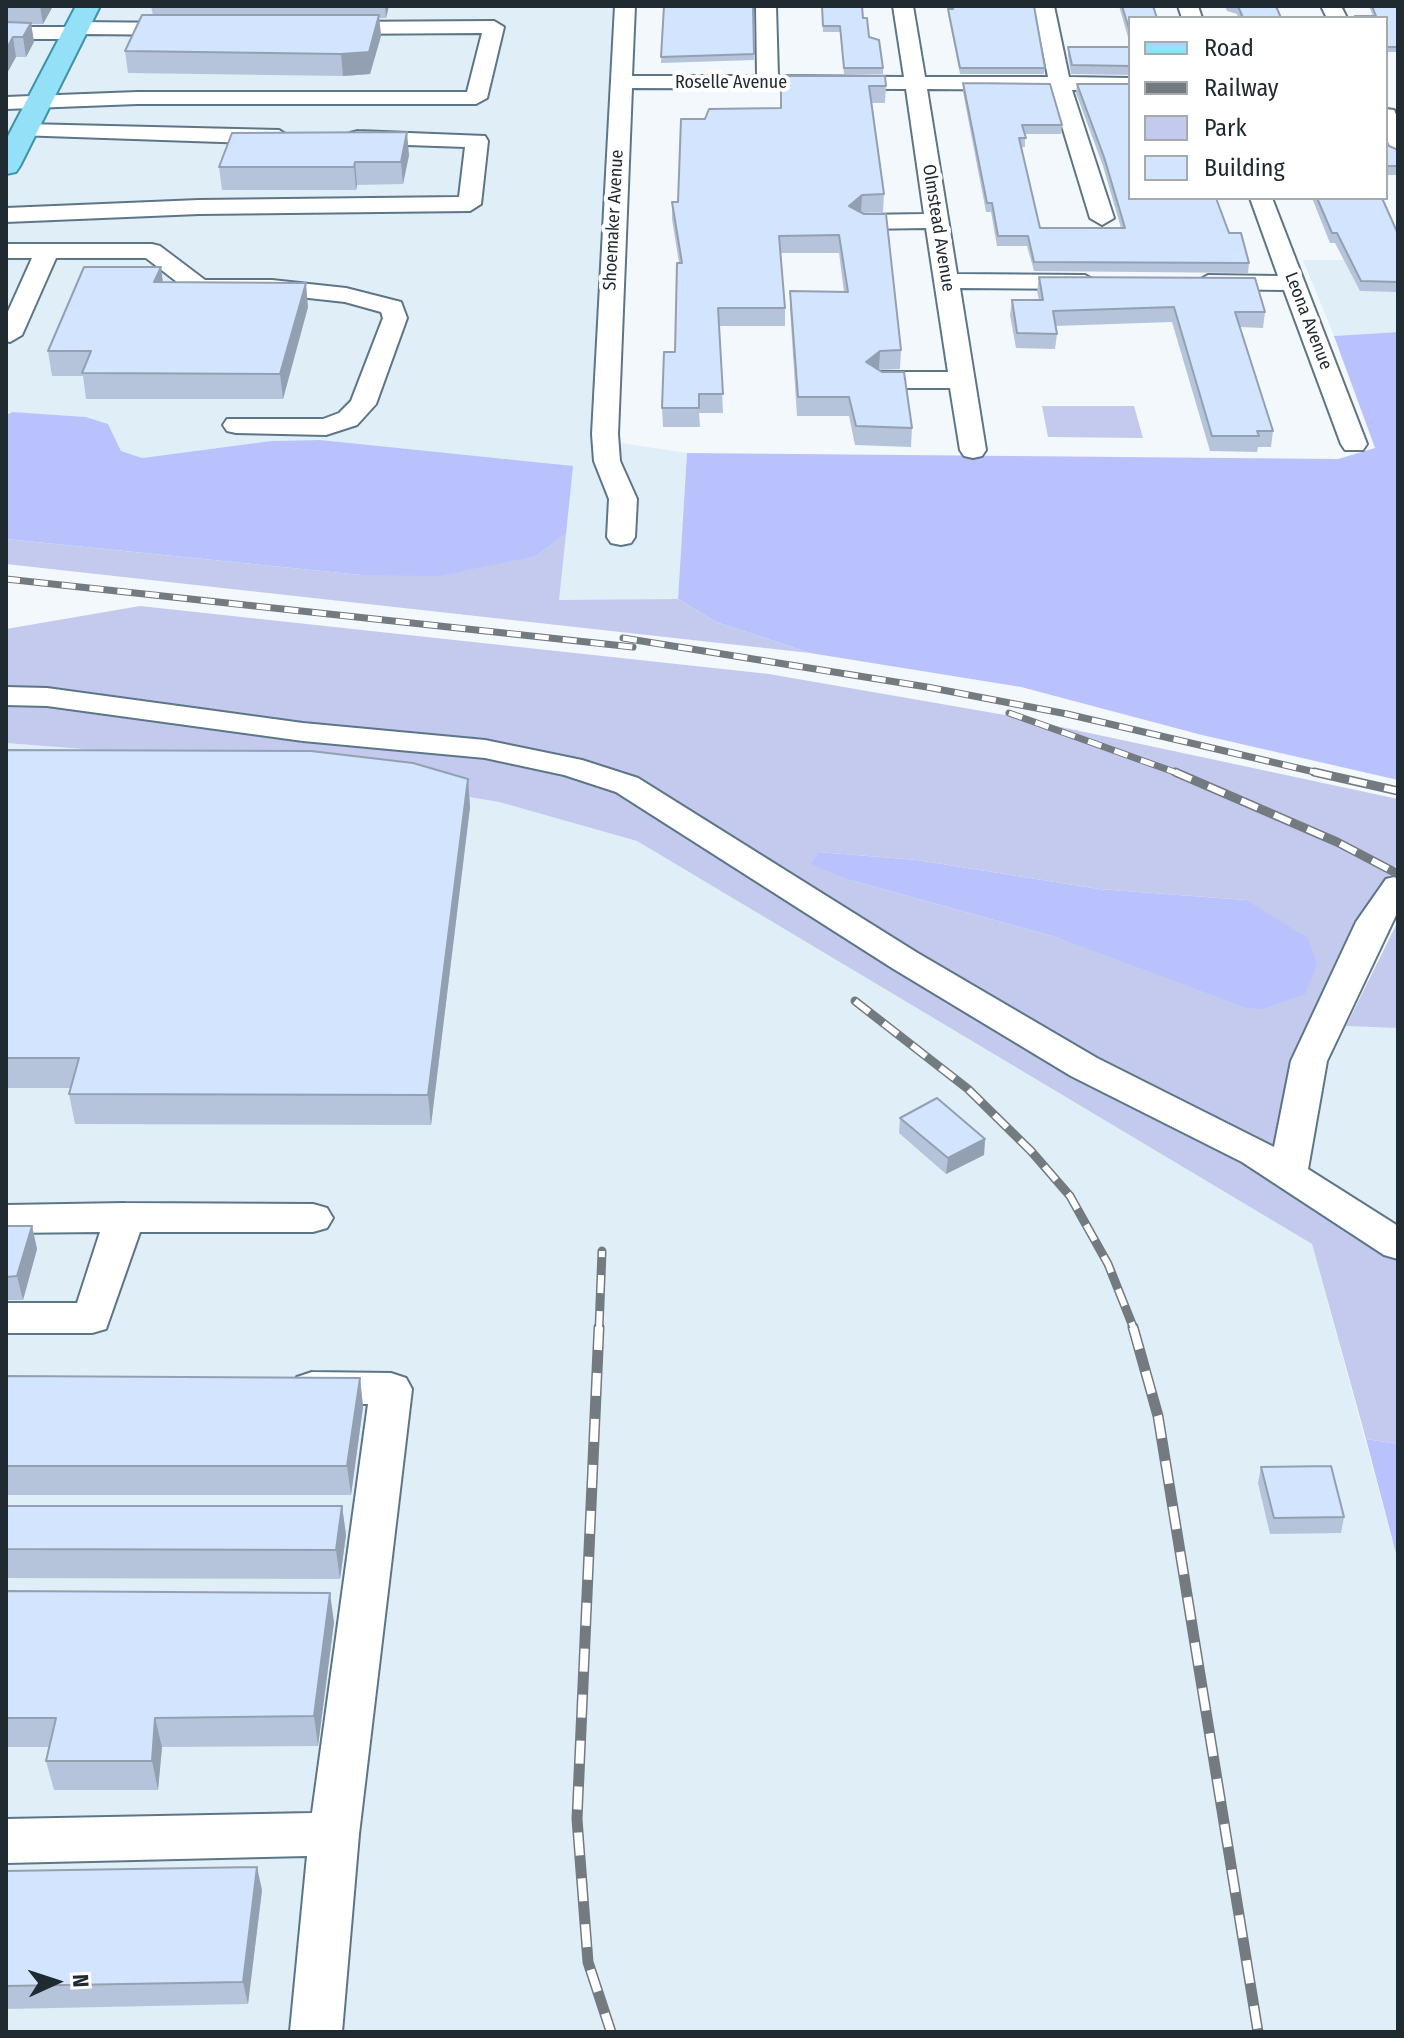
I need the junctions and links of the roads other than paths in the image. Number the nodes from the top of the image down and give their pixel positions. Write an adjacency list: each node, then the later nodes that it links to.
1 (625, 6): 9 (street, Shoemaker Avenue)
2 (766, 6): 10 (street)
3 (903, 6): 11 (street, Olmstead Avenue)
4 (1044, 6): 12 (street)
5 (80, 22): 7 (street); 8 (street); 14 (main road)
6 (305, 28): 14 (street)
7 (211, 29)
8 (6, 33)
9 (620, 82): 10 (street, Roselle Avenue); 39 (street, Shoemaker Avenue)
10 (768, 83): 11 (street, Roselle Avenue)
11 (916, 83): 12 (street, Roselle Avenue); 25 (street, Olmstead Avenue)
12 (1060, 84): 13 (street, Roselle Avenue); 24 (street)
13 (1128, 84)
14 (39, 102): 15 (street); 17 (main road)
15 (6, 103)
16 (1388, 121): 20 (street)
17 (25, 130): 18 (street); 21 (main road)
18 (309, 137)
19 (339, 138): 23 (street)
20 (1398, 150)
21 (6, 166)
22 (1262, 200): 32 (street, Leona Avenue)
23 (6, 215)
24 (1102, 218)
25 (937, 221): 26 (street); 29 (street, Olmstead Avenue)
26 (863, 222)
27 (6, 251): 28 (street)
28 (47, 251): 33 (street); 36 (street)
29 (946, 281): 30 (street); 35 (street, Olmstead Avenue)
30 (1104, 282)
31 (1183, 282): 32 (street)
32 (1293, 283): 37 (street, Leona Avenue)
33 (10, 335)
34 (881, 380): 35 (street)
35 (962, 380): 38 (street, Olmstead Avenue)
36 (236, 425)
37 (1354, 444)
38 (973, 450)
39 (621, 537)
40 (6, 696): 42 (street)
41 (1398, 886): 42 (street)
42 (1288, 1174): 46 (street)
43 (125, 1217): 44 (street); 45 (street); 47 (street)
44 (313, 1218)
45 (6, 1219)
46 (1398, 1245)
47 (6, 1318)
48 (268, 1387): 50 (street)
49 (329, 1515): 50 (street)
50 (375, 1515): 52 (street)
51 (317, 1601): 52 (street)
52 (364, 1601): 53 (street)
53 (334, 1834): 54 (street); 55 (street)
54 (6, 1841)
55 (316, 2032)

